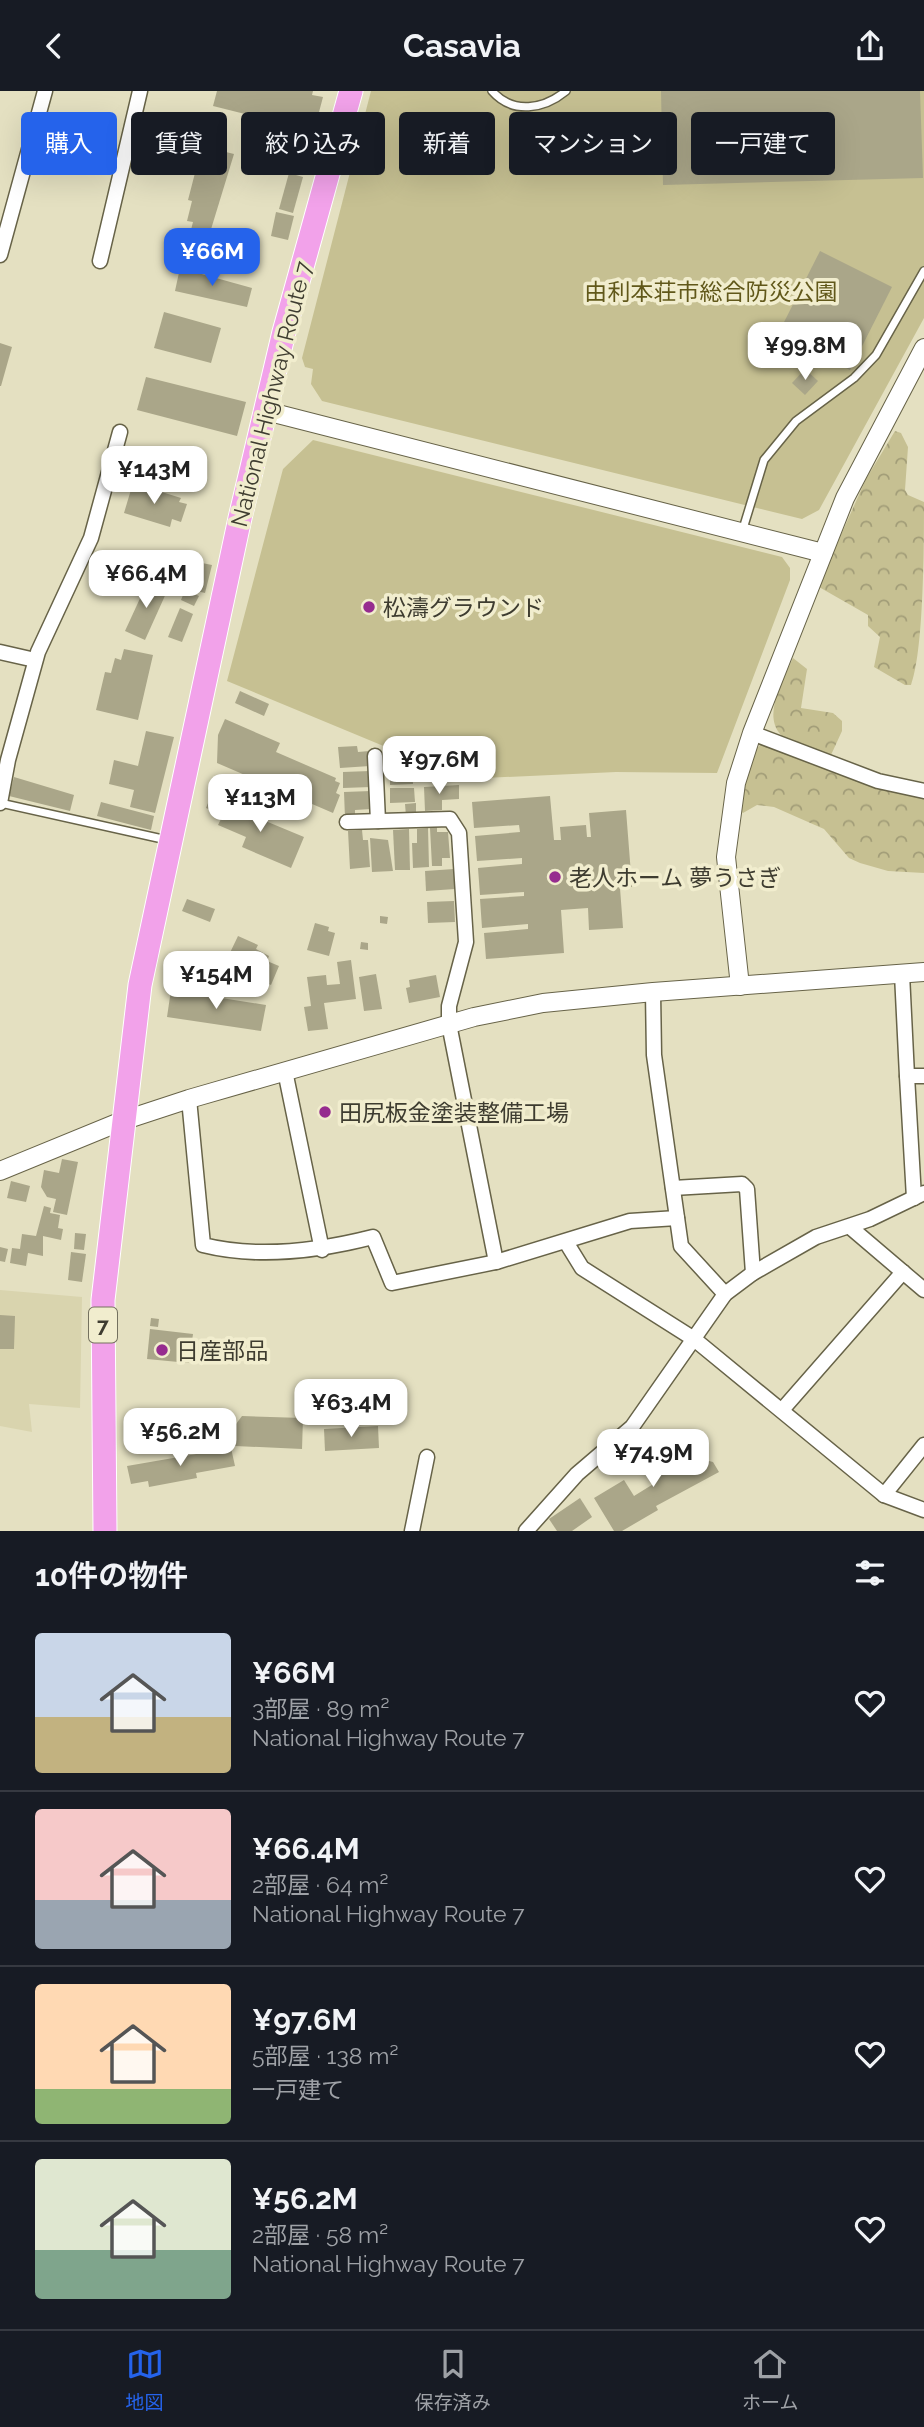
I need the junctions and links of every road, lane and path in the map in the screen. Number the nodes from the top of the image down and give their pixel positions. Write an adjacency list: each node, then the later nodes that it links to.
1 (45, 91): 6 (street)
2 (140, 91): 7 (street)
3 (351, 91): 10 (highway, National Highway Route 7 / 7)
4 (492, 91): 5 (lane)
5 (566, 91)
6 (0, 255)
7 (100, 261)
8 (924, 271): 12 (lane)
9 (924, 348): 13 (street)
10 (266, 411): 12 (street); 22 (highway, National Highway Route 7 / 7)
11 (120, 432): 15 (street)
12 (742, 532): 13 (street)
13 (823, 553): 16 (street)
14 (0, 652): 15 (street)
15 (35, 660): 19 (street)
16 (752, 733): 18 (street); 25 (street)
17 (375, 756): 20 (street)
18 (924, 791)
19 (0, 803): 22 (lane)
20 (378, 821): 21 (street); 27 (street)
21 (347, 823)
22 (171, 841): 32 (highway, National Highway Route 7 / 7)
23 (924, 972): 24 (street)
24 (902, 974): 25 (street); 29 (street)
25 (740, 986): 26 (street)
26 (653, 992): 27 (street); 34 (street)
27 (449, 1024): 28 (street); 40 (street)
28 (285, 1071): 31 (street); 39 (street)
29 (907, 1076): 30 (street); 35 (street)
30 (924, 1076)
31 (189, 1098): 32 (street); 39 (street)
32 (122, 1121): 33 (street); 51 (highway, National Highway Route 7 / 7)
33 (0, 1171)
34 (673, 1188): 36 (street); 42 (street)
35 (919, 1195): 37 (street)
36 (677, 1218): 38 (street); 44 (street)
37 (850, 1227): 41 (street); 42 (street)
38 (566, 1242): 40 (street); 45 (street)
39 (321, 1250): 40 (street)
40 (496, 1262)
41 (903, 1272): 43 (street); 46 (street)
42 (753, 1273): 44 (street)
43 (924, 1290)
44 (725, 1294): 45 (street)
45 (694, 1339): 46 (street); 53 (street)
46 (782, 1410): 49 (street)
47 (924, 1445): 49 (street)
48 (427, 1457): 52 (street)
49 (884, 1495): 50 (street)
50 (924, 1510)
51 (105, 1531)
52 (412, 1531)
53 (526, 1531)

